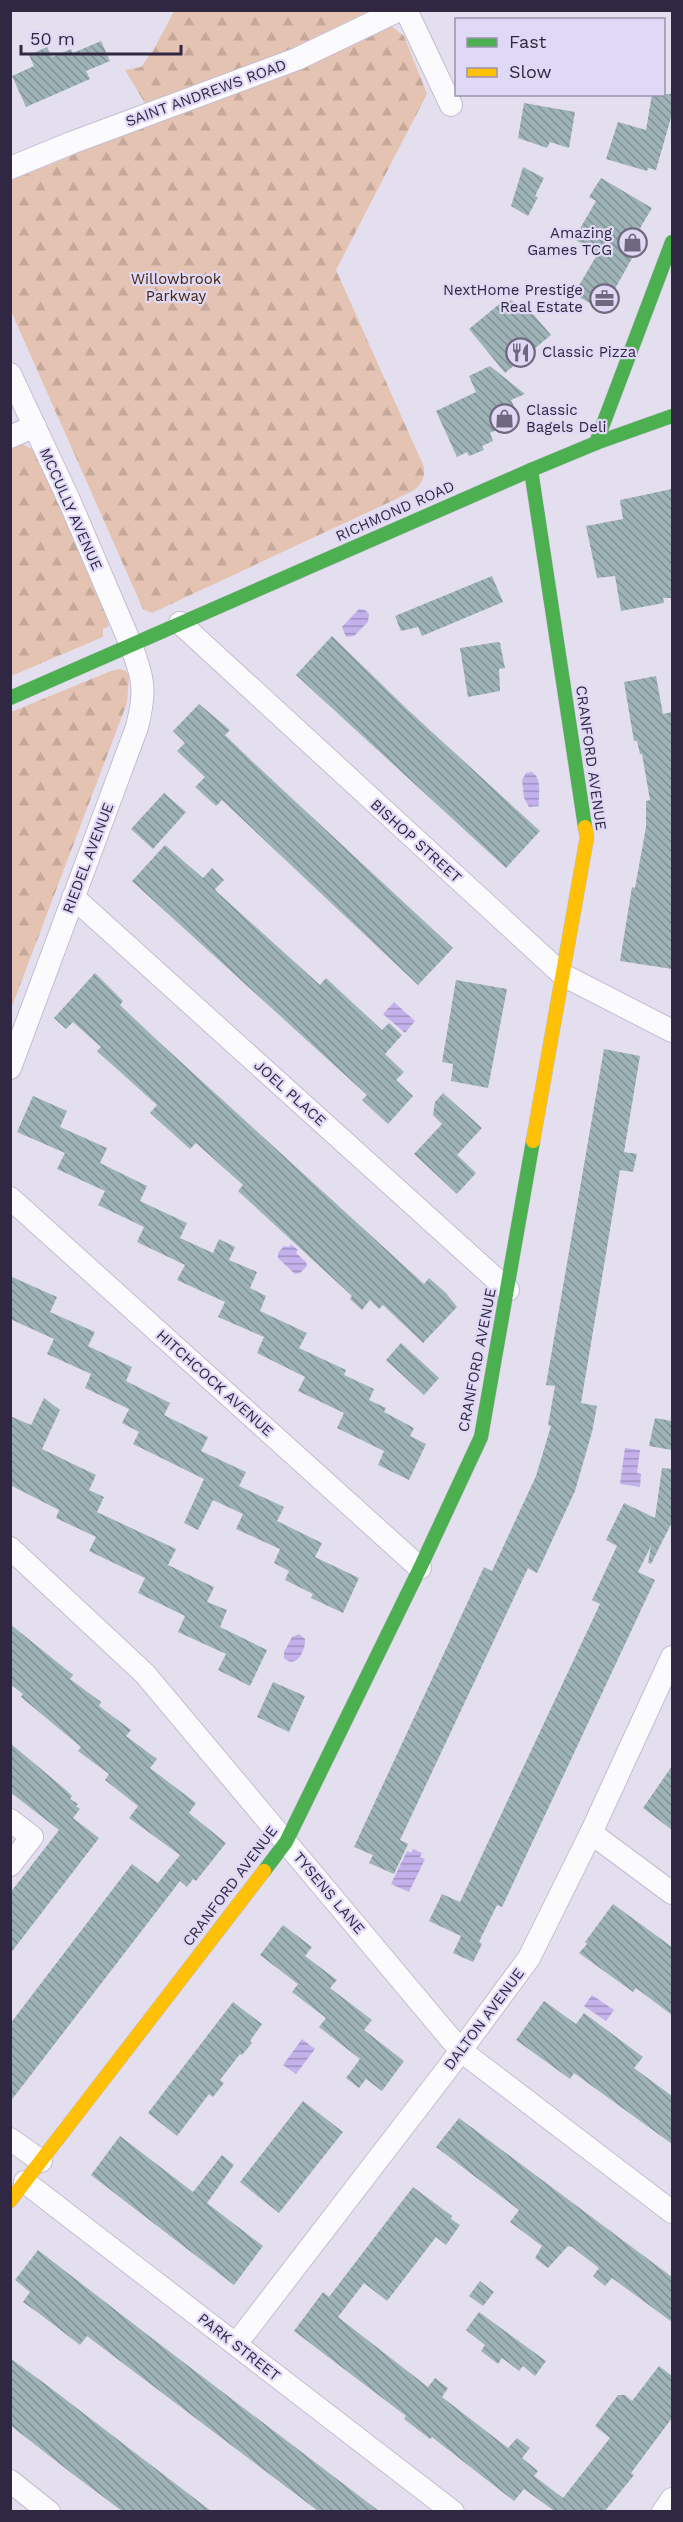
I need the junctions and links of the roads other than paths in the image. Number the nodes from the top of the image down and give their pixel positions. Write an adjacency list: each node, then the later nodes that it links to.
1 (399, 10): 4 (street, SAINT ANDREWS ROAD)
2 (406, 10): 3 (street)
3 (451, 105)
4 (10, 168)
5 (672, 242): 10 (street)
6 (10, 374): 8 (street, MCCULLY AVENUE)
7 (672, 416): 10 (street, RICHMOND ROAD)
8 (34, 426): 9 (street); 13 (street, MCCULLY AVENUE)
9 (10, 437)
10 (596, 443): 11 (street, RICHMOND ROAD)
11 (531, 470): 12 (street, RICHMOND ROAD); 16 (street, CRANFORD AVENUE)
12 (180, 623): 13 (street, RICHMOND ROAD); 16 (street, BISHOP STREET)
13 (131, 645): 14 (street, RICHMOND ROAD); 15 (street, RIEDEL AVENUE)
14 (10, 698)
15 (73, 897): 18 (street, RIEDEL AVENUE); 20 (street, JOEL PLACE)
16 (563, 975): 17 (street, BISHOP STREET); 20 (street, CRANFORD AVENUE)
17 (672, 1031)
18 (10, 1068)
19 (10, 1198): 22 (street, HITCHCOCK AVENUE)
20 (508, 1290): 22 (street, CRANFORD AVENUE)
21 (10, 1548): 26 (street, TYSENS LANE)
22 (420, 1568): 26 (street, CRANFORD AVENUE)
23 (672, 1657): 25 (street, DALTON AVENUE)
24 (10, 1820): 27 (street)
25 (591, 1833): 28 (street); 29 (street, DALTON AVENUE)
26 (286, 1842): 29 (street, TYSENS LANE); 31 (street, CRANFORD AVENUE)
27 (10, 1865)
28 (672, 1893)
29 (460, 2050): 34 (street, TYSENS LANE); 35 (street, DALTON AVENUE)
30 (10, 2139): 31 (street)
31 (41, 2161): 32 (street, CRANFORD AVENUE)
32 (25, 2182): 33 (street, CRANFORD AVENUE); 35 (street, PARK STREET)
33 (10, 2201)
34 (672, 2212)
35 (236, 2344): 39 (street, PARK STREET)
36 (10, 2481): 38 (street)
37 (672, 2499): 40 (street)
38 (50, 2511)
39 (453, 2511)
40 (663, 2511)

